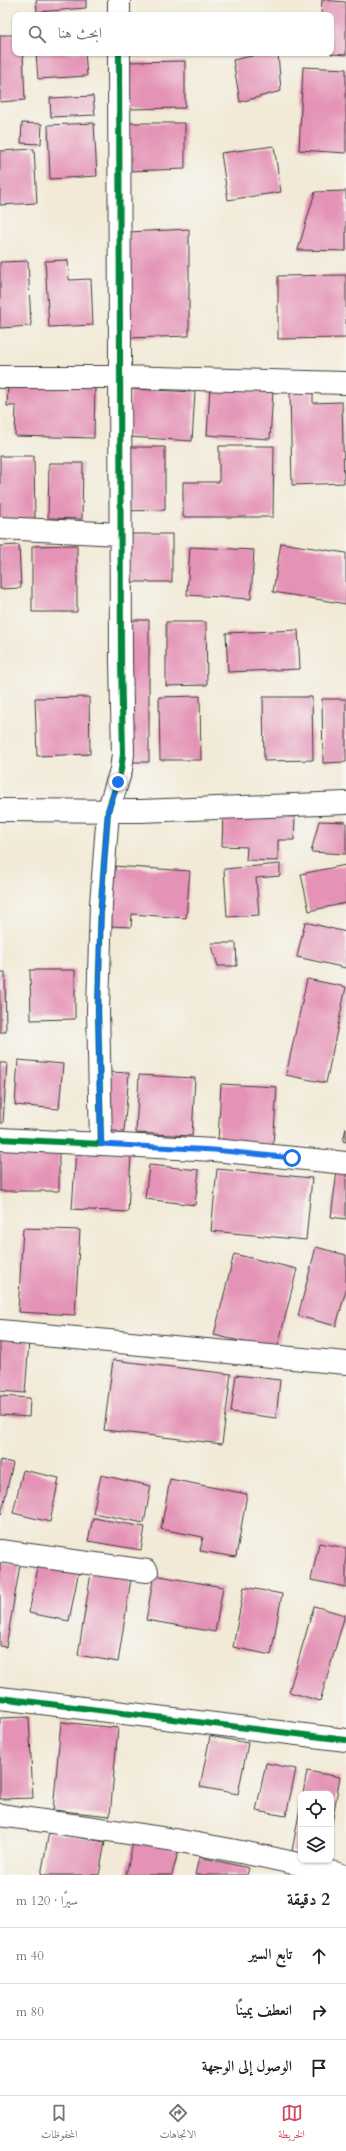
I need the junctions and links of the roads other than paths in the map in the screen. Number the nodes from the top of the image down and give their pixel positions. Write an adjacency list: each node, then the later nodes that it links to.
1 (119, 0): 2 (street)
2 (119, 12)
3 (119, 56): 5 (street)
4 (0, 377): 5 (street)
5 (120, 377): 6 (street); 8 (street)
6 (346, 383)
7 (0, 528): 8 (street)
8 (120, 534): 11 (street)
9 (346, 803): 11 (street)
10 (0, 810): 11 (street)
11 (108, 811): 13 (street)
12 (0, 1139): 13 (street)
13 (101, 1144): 14 (street)
14 (346, 1163)
15 (0, 1331): 16 (street)
16 (346, 1363)
17 (0, 1551): 18 (street)
18 (147, 1570)
19 (0, 1698): 20 (street)
20 (346, 1740)
21 (0, 1815): 22 (street)
22 (342, 1875)

